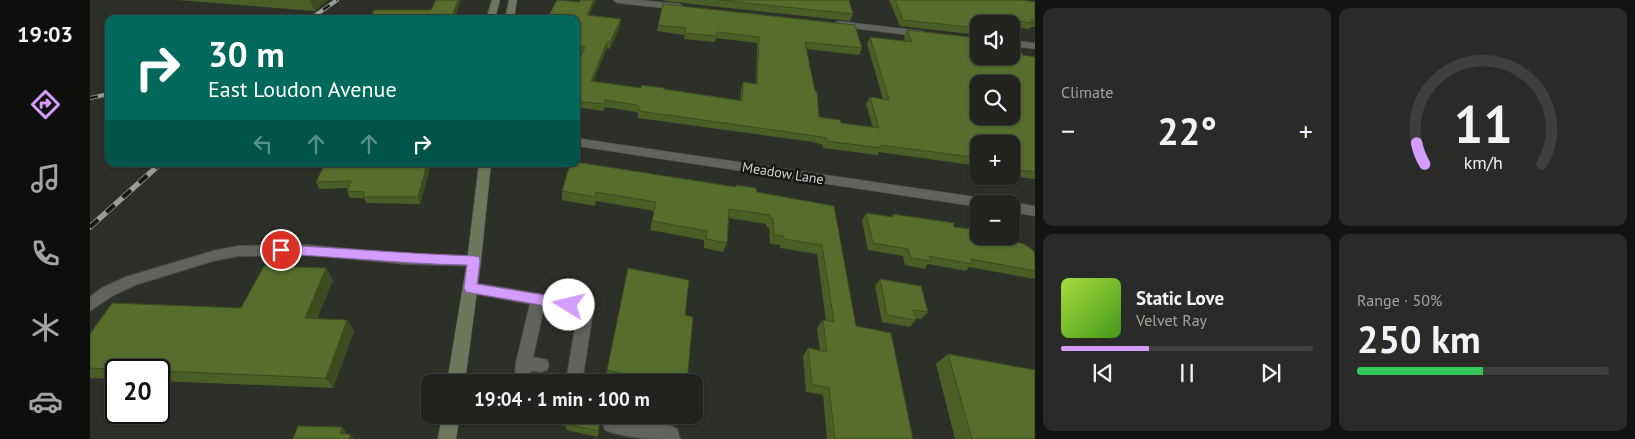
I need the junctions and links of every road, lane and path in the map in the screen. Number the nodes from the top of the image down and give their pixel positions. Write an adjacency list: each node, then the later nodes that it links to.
1 (496, 0): 5 (main road)
2 (513, 0): 6 (main road)
3 (617, 0): 4 (street)
4 (686, 8)
5 (491, 15)
6 (510, 15)
7 (832, 24): 8 (street)
8 (930, 34)
9 (1020, 44): 10 (street)
10 (1035, 46)
11 (580, 143): 13 (street, Meadow Lane)
12 (485, 167): 16 (main road)
13 (970, 201)
14 (1020, 208): 15 (street)
15 (1035, 210)
16 (474, 261): 17 (main road); 19 (lane)
17 (470, 288): 18 (lane); 23 (main road)
18 (538, 299): 20 (lane); 22 (lane)
19 (90, 305)
20 (524, 363): 21 (lane); 24 (lane)
21 (542, 365)
22 (574, 372)
23 (457, 374)
24 (523, 374)
25 (450, 424): 27 (main road)
26 (621, 424): 28 (lane)
27 (447, 439)
28 (671, 439)

